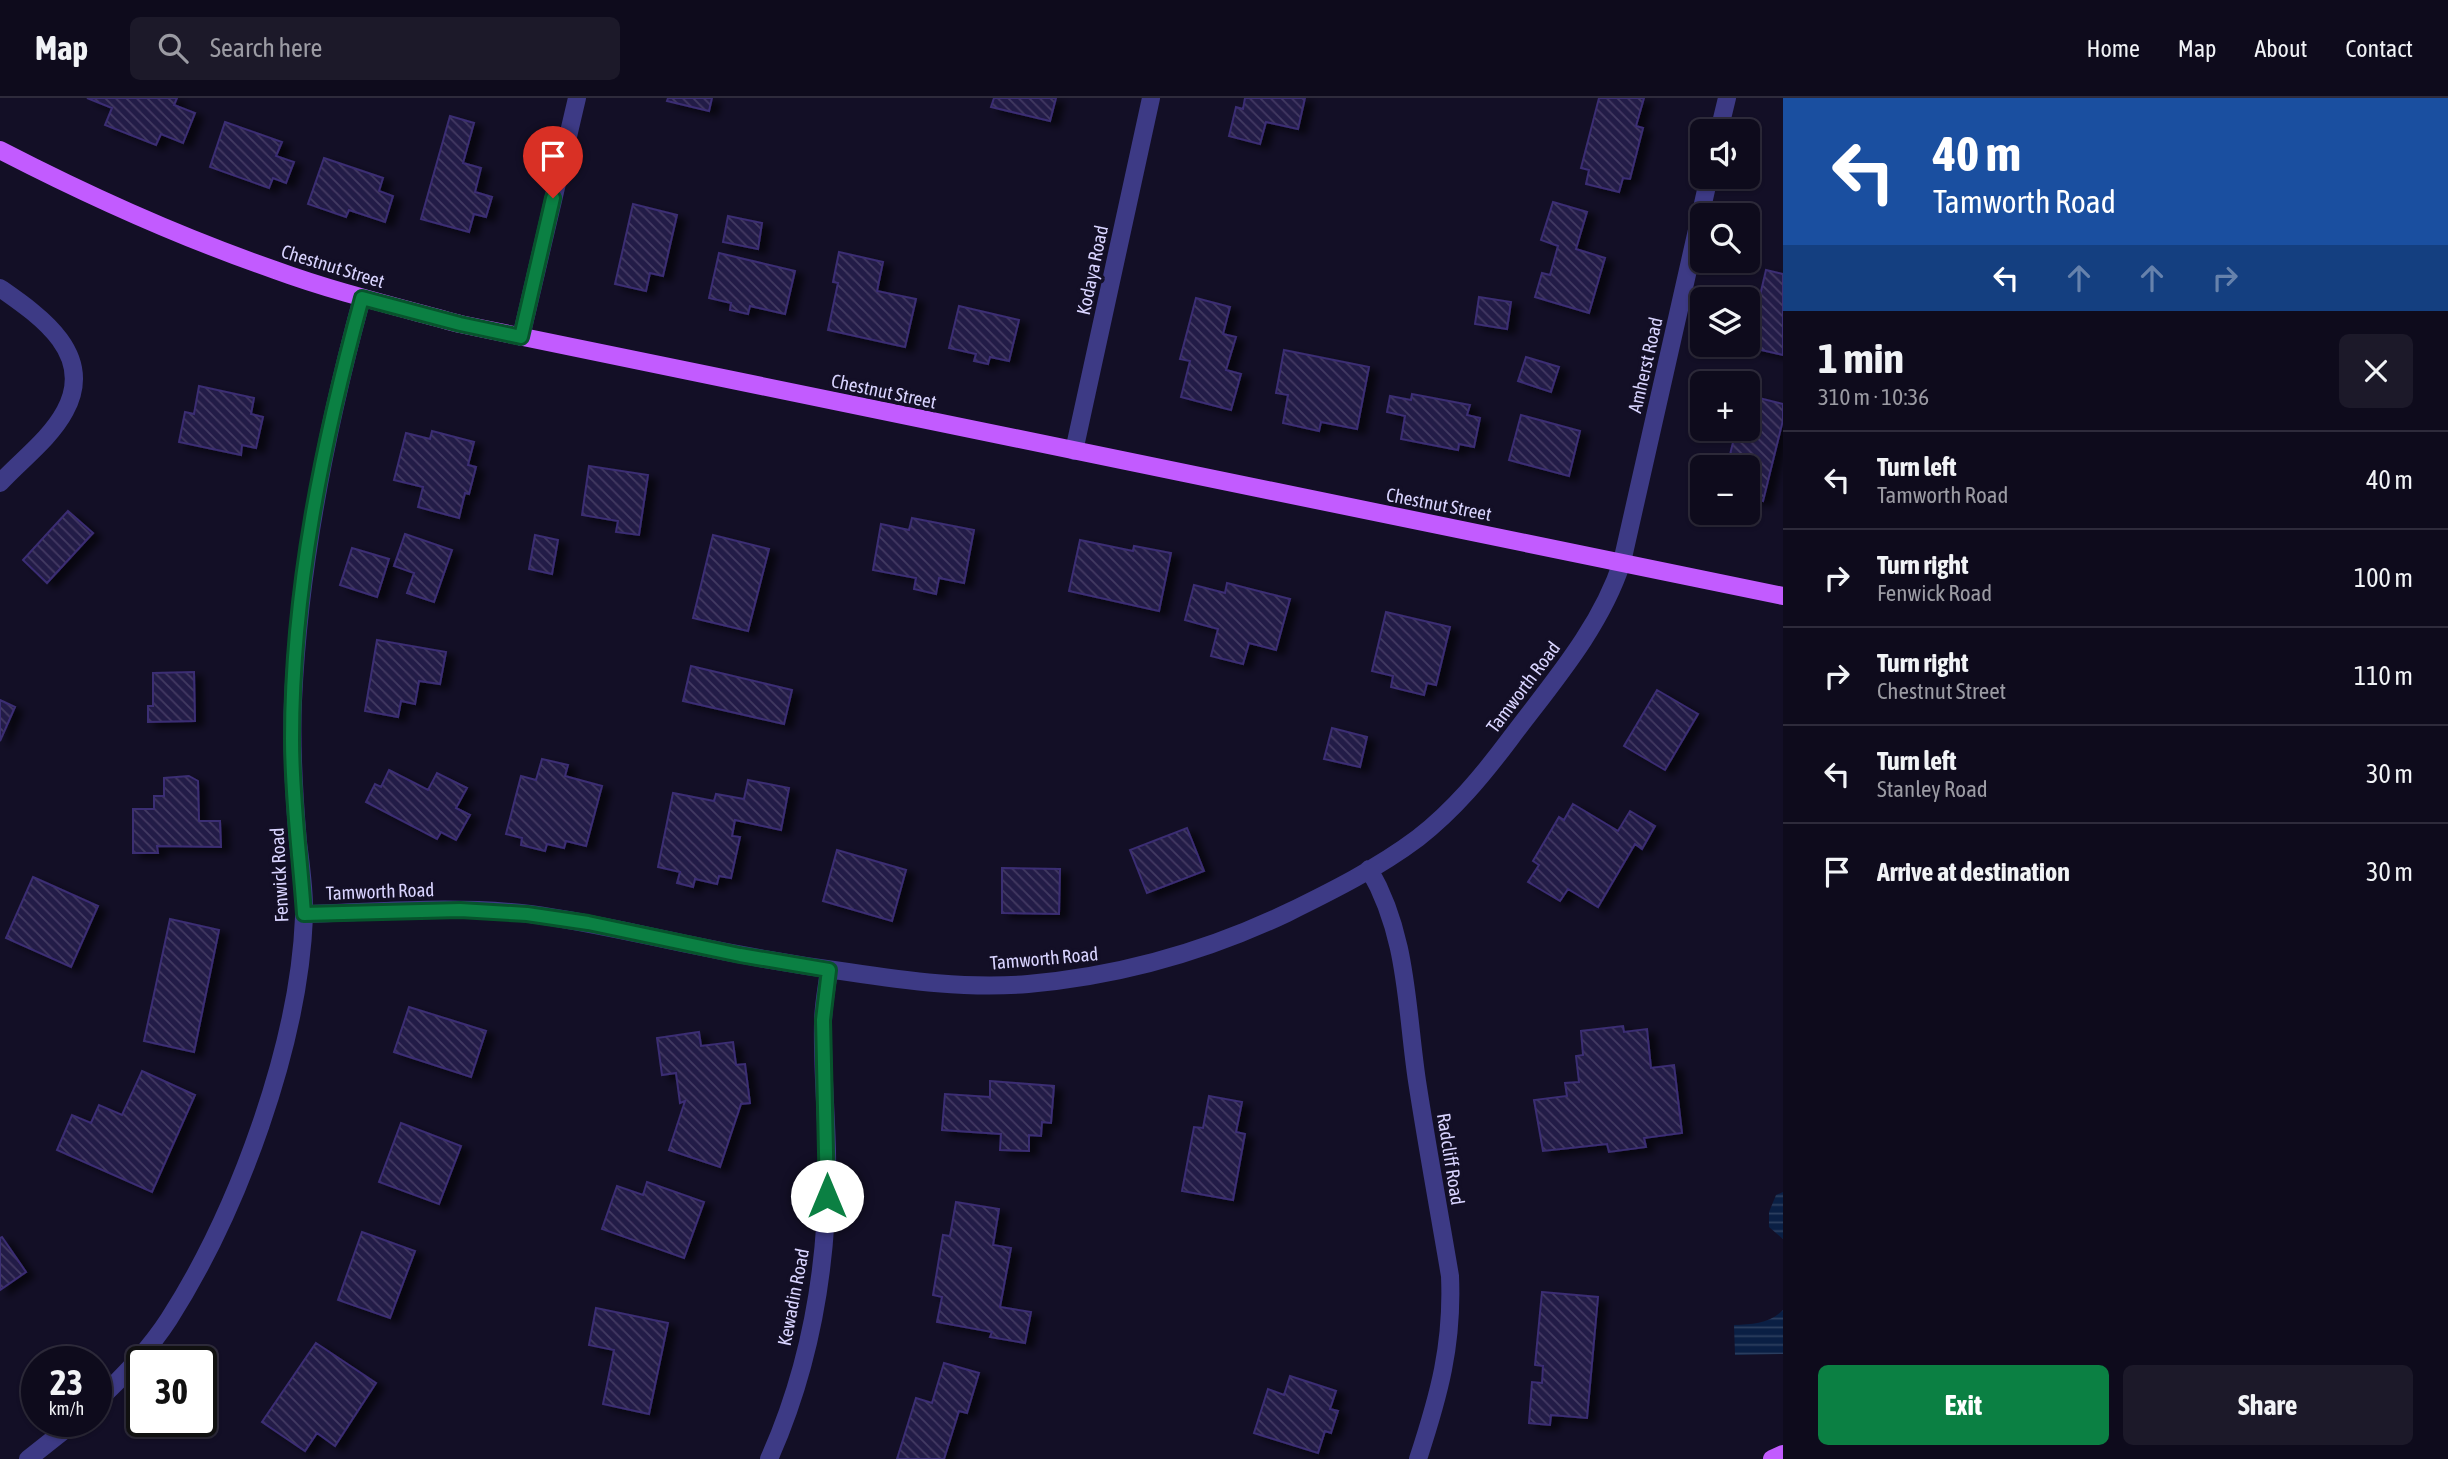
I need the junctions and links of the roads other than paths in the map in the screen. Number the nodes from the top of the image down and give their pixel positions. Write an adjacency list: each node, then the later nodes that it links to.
1 (576, 98): 9 (street)
2 (1151, 98): 10 (street, Kodaya Road)
3 (1727, 98): 4 (street)
4 (1723, 119)
5 (0, 150): 8 (main road, Chestnut Street)
6 (1706, 189): 12 (street, Amherst Road)
7 (0, 288): 11 (street)
8 (362, 298): 9 (main road, Chestnut Street); 15 (street, Fenwick Road)
9 (521, 337): 10 (main road, Chestnut Street)
10 (1074, 451): 12 (main road, Chestnut Street)
11 (0, 483)
12 (1622, 562): 13 (main road, Chestnut Street); 14 (street, Tamworth Road)
13 (1783, 596)
14 (1369, 869): 16 (street, Tamworth Road); 22 (street, Radcliff Road)
15 (304, 914): 16 (street, Tamworth Road); 17 (street, Fenwick Road)
16 (829, 970): 21 (street, Kewadin Road)
17 (112, 1386)
18 (56, 1437): 20 (street)
19 (1783, 1454): 23 (main road)
20 (28, 1459)
21 (769, 1459)
22 (1418, 1459)
23 (1772, 1459)

